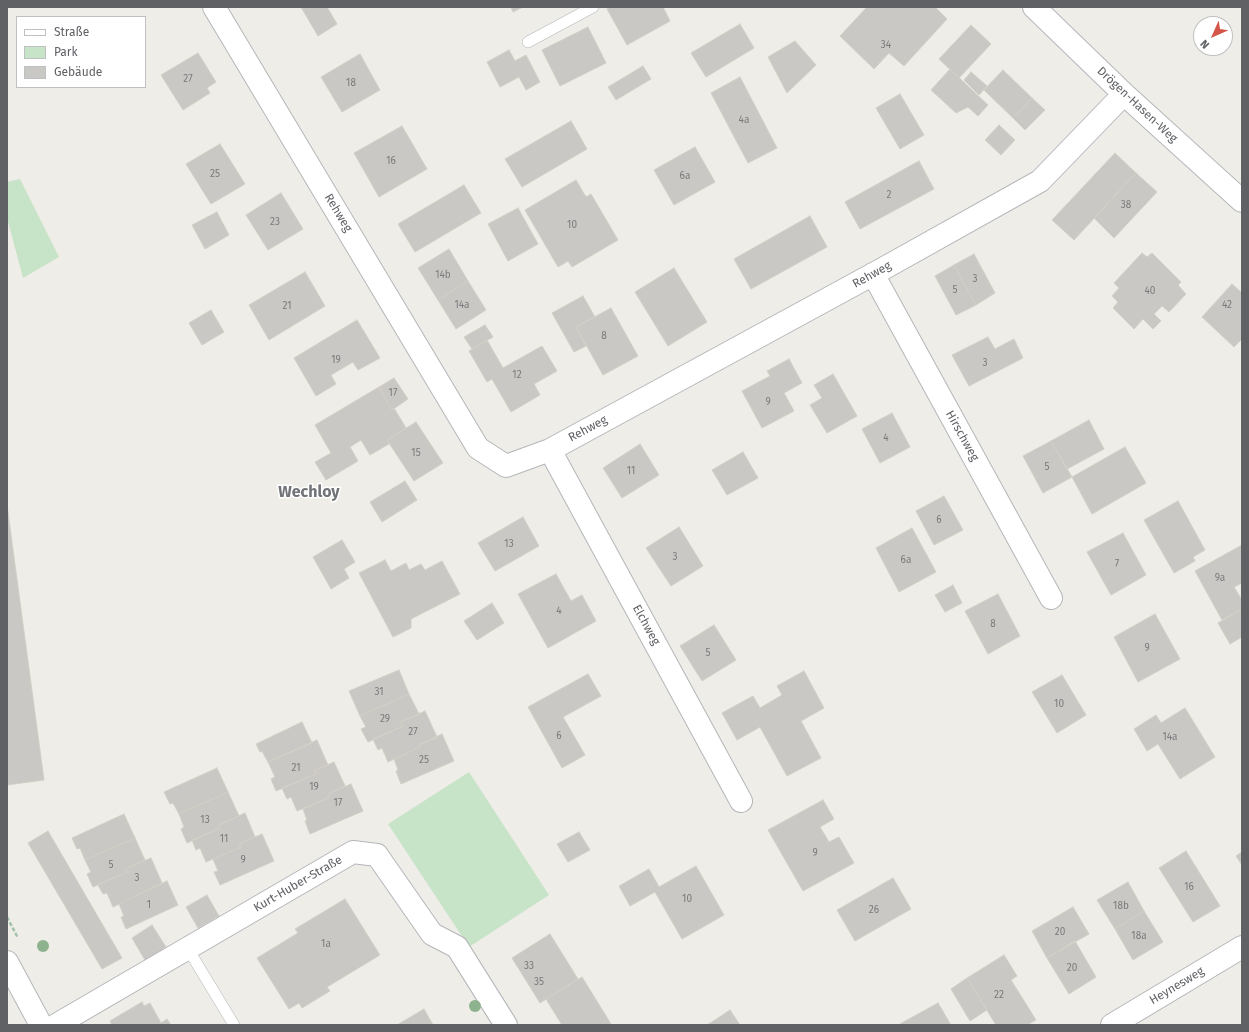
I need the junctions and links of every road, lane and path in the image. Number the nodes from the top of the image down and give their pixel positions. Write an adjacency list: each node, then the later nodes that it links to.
1 (214, 7): 8 (street, Rehweg)
2 (593, 7): 4 (lane)
3 (1034, 7): 5 (street, Drögen-Hasen-Weg)
4 (528, 42)
5 (1124, 94): 6 (street, Drögen-Hasen-Weg); 7 (street, Rehweg)
6 (1242, 201)
7 (873, 274): 8 (street, Rehweg); 9 (street, Hirschweg)
8 (550, 450): 10 (street, Elchweg)
9 (1051, 598)
10 (741, 801)
11 (1242, 947): 18 (street, Heynesweg)
12 (188, 949): 15 (street, Kurt-Huber-Straße); 16 (lane); 17 (street, Kurt-Huber-Straße)
13 (7, 962): 14 (street)
14 (41, 1025)
15 (56, 1025)
16 (234, 1025)
17 (506, 1025)
18 (1112, 1025)

